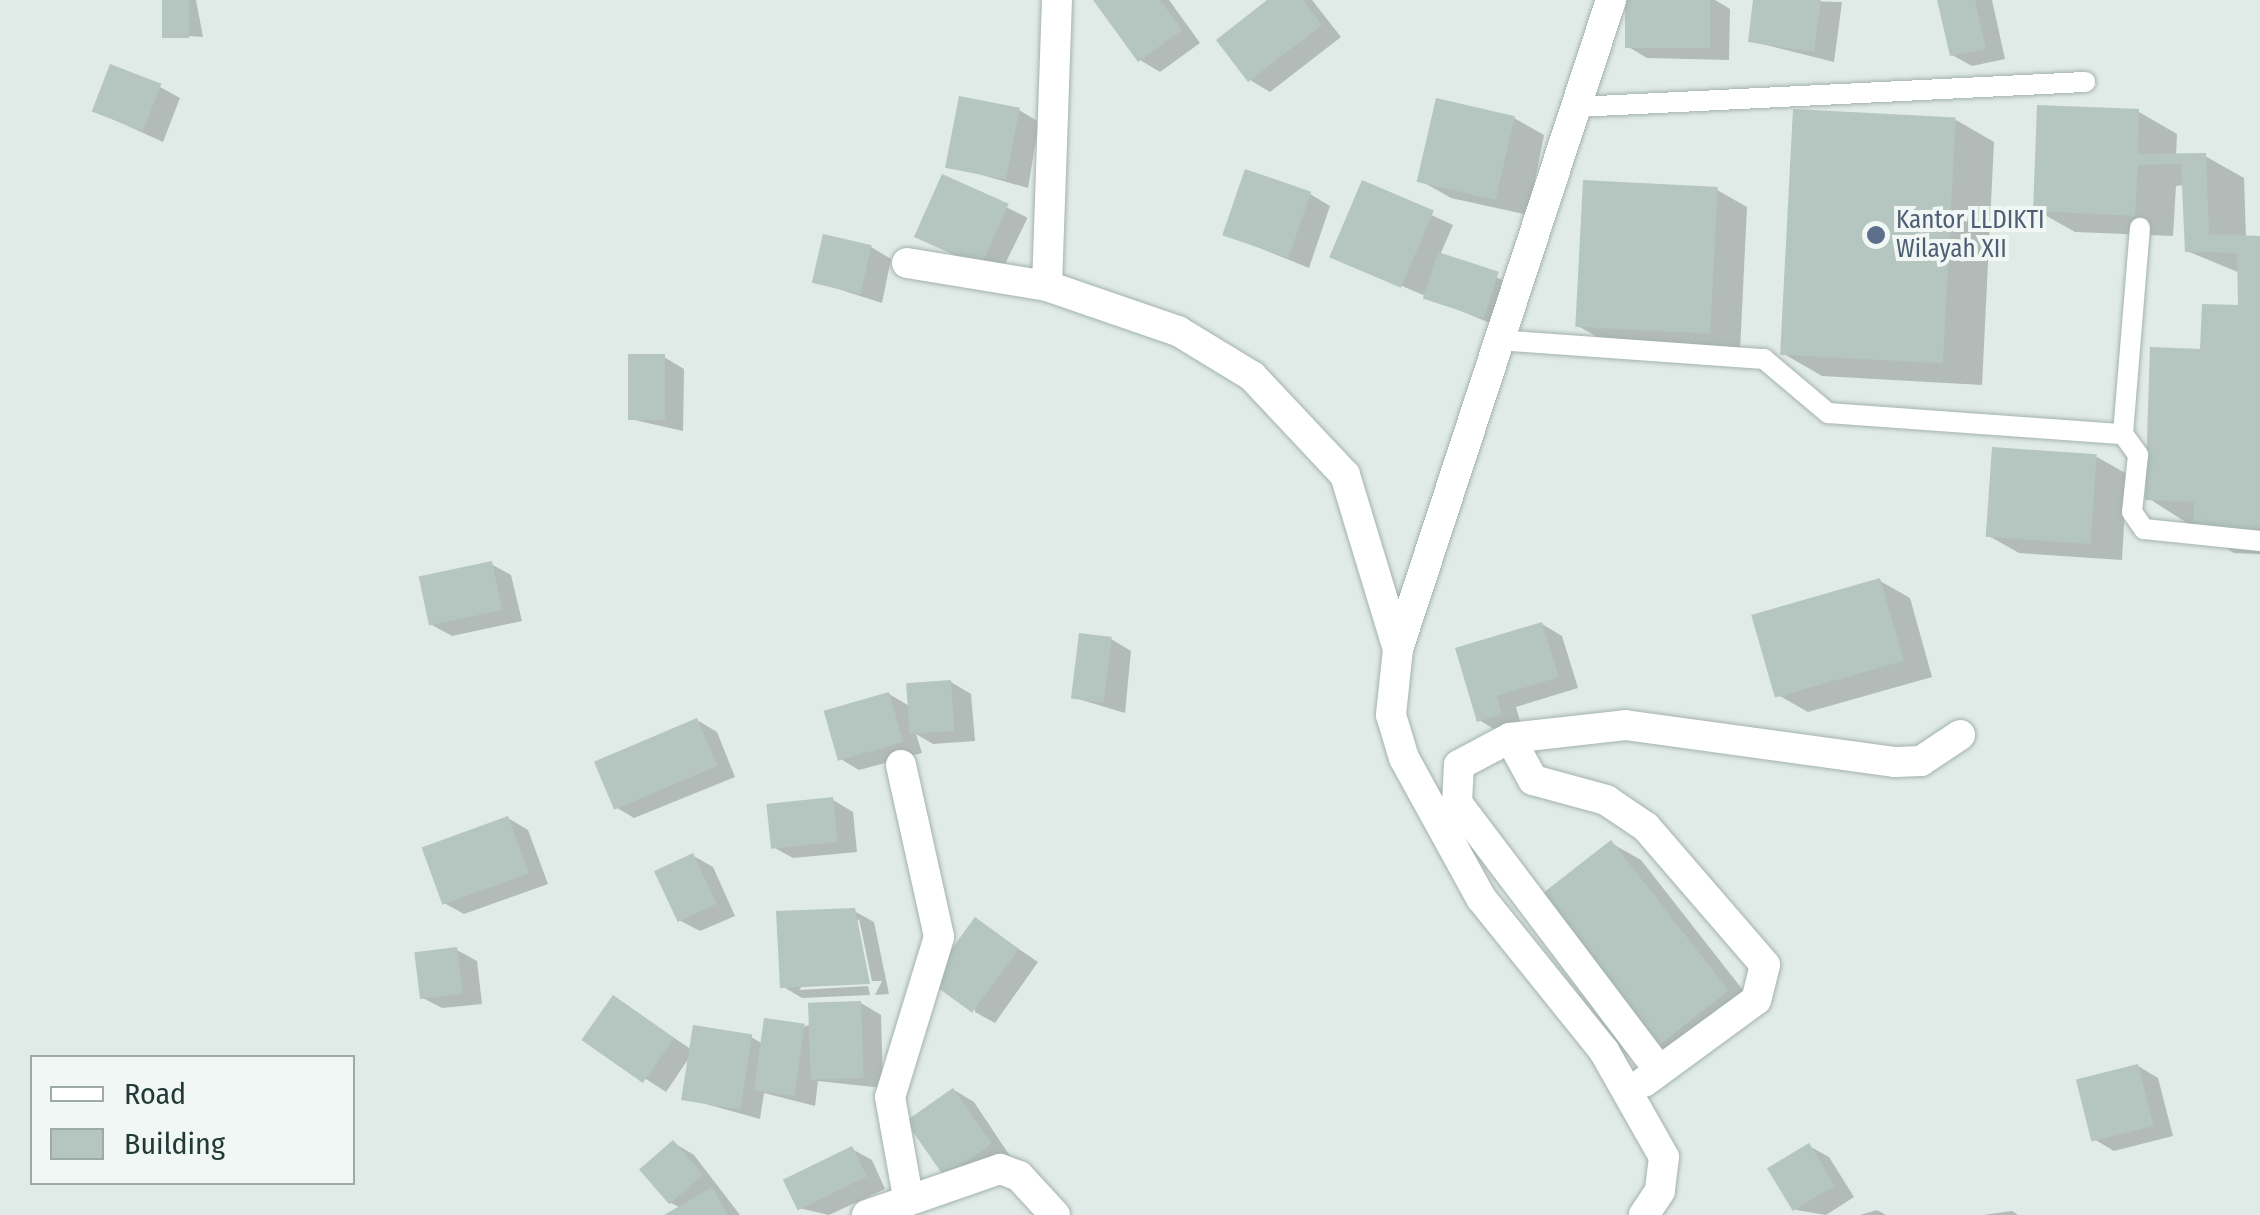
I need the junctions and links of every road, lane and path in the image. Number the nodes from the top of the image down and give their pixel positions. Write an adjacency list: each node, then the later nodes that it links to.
1 (1057, 0): 7 (street)
2 (1611, 0): 4 (street)
3 (2085, 82): 4 (lane)
4 (1577, 107): 8 (street)
5 (2140, 228): 9 (lane)
6 (907, 262): 7 (street)
7 (1047, 286): 11 (street)
8 (1497, 340): 9 (lane); 11 (street)
9 (2123, 434): 10 (lane)
10 (2260, 541)
11 (1398, 649): 16 (street)
12 (1960, 735): 13 (street)
13 (1510, 738): 15 (street); 15 (street)
14 (901, 765): 17 (street)
15 (1659, 1070): 16 (street)
16 (1630, 1092): 20 (street)
17 (908, 1197): 18 (street); 19 (street)
18 (867, 1215)
19 (1055, 1215)
20 (1644, 1215)

